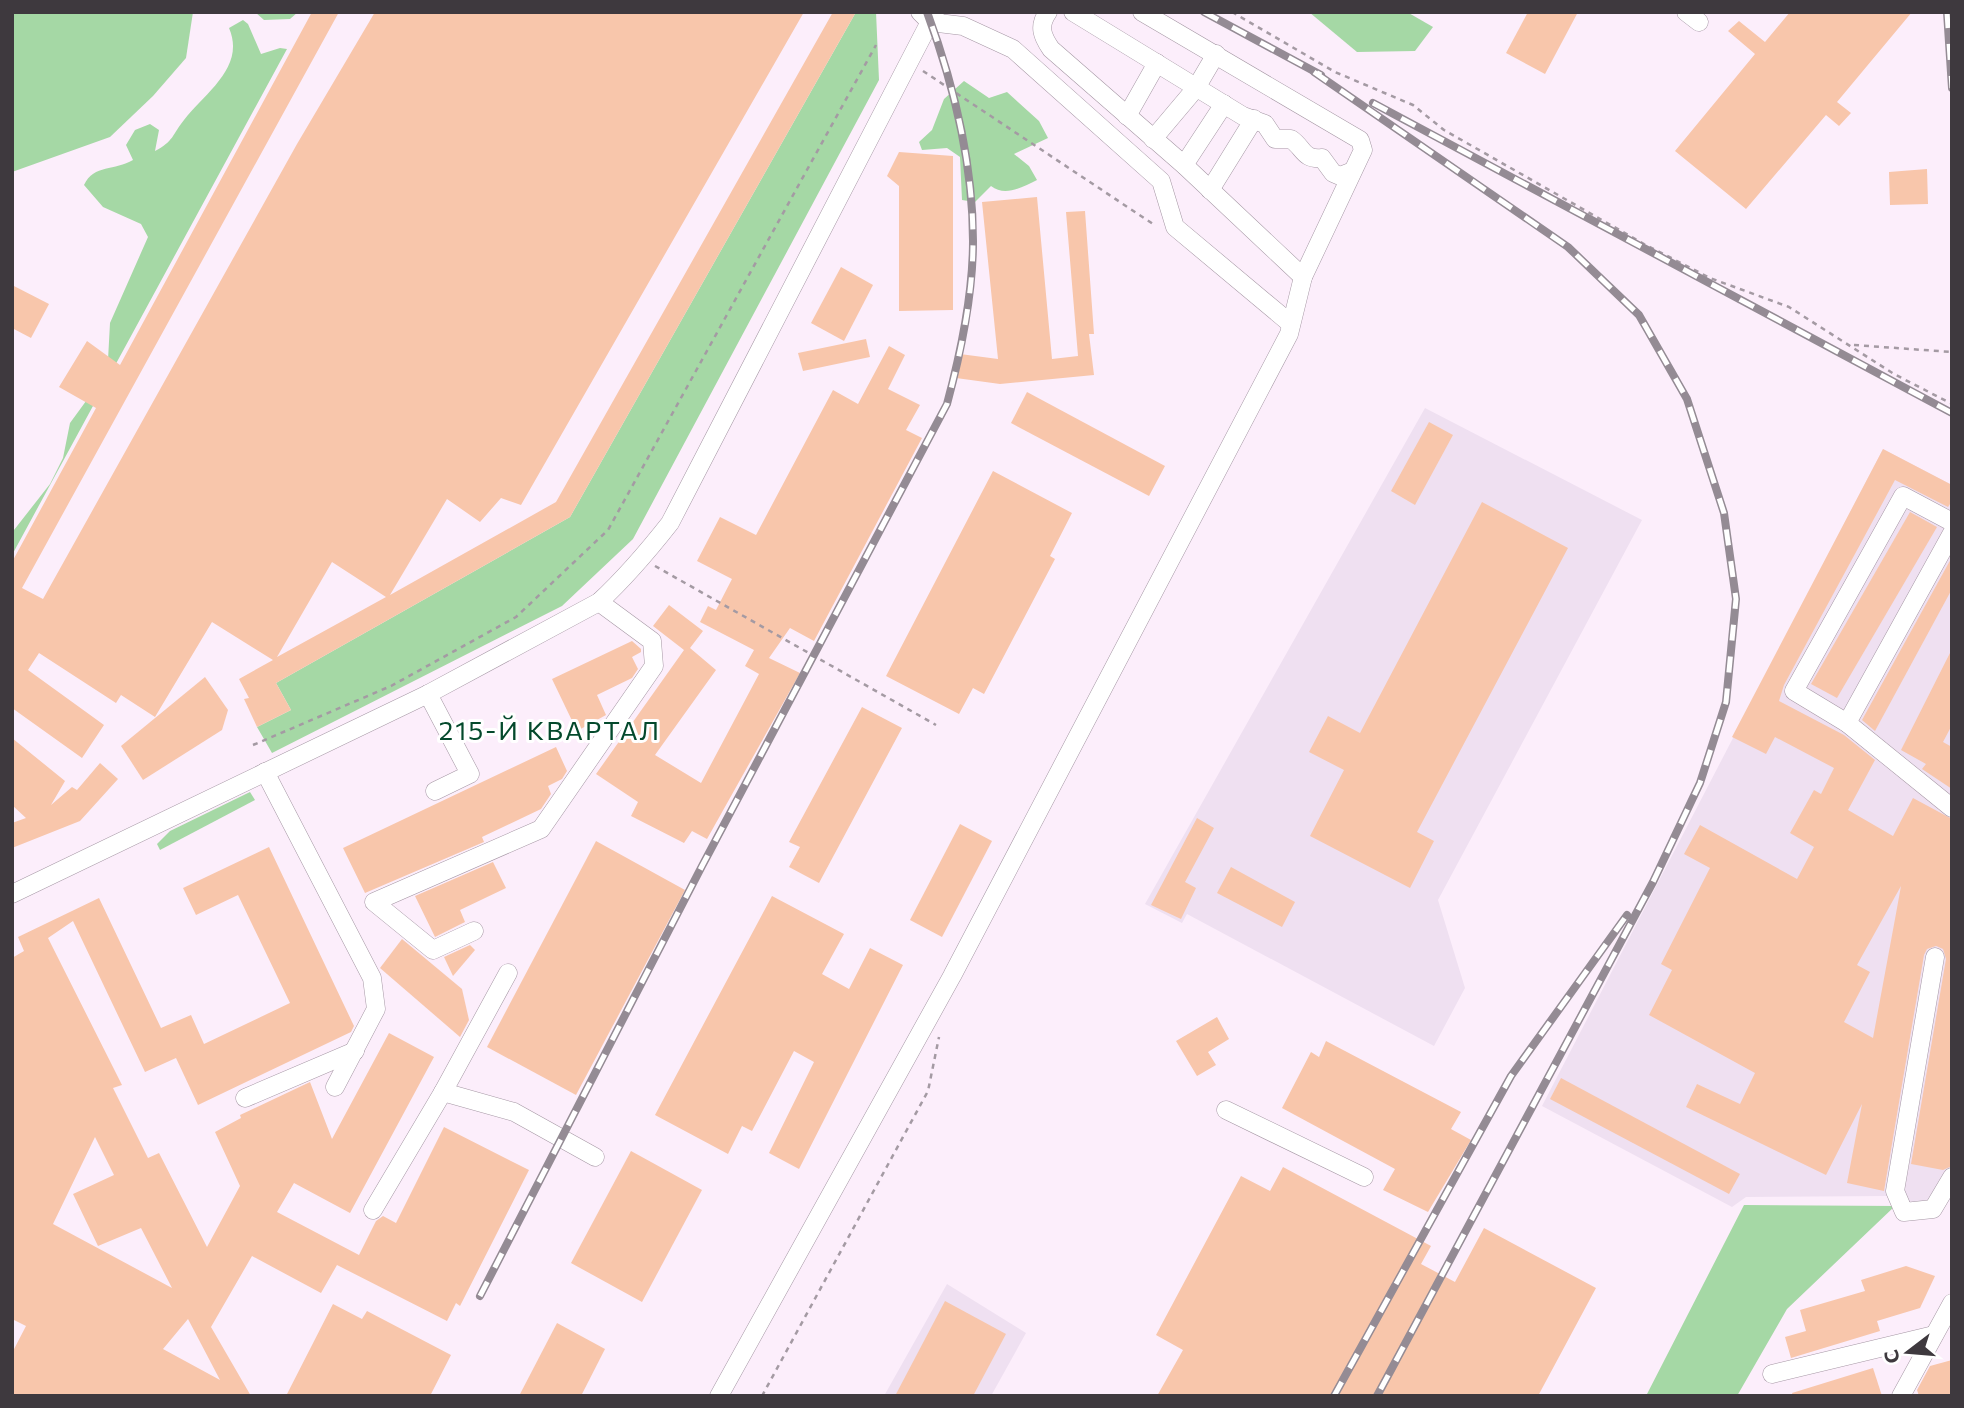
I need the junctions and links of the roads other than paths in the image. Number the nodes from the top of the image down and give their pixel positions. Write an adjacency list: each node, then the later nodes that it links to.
1 (1048, 12): 9 (street)
2 (1073, 12): 6 (street)
3 (1142, 12): 5 (street)
4 (929, 15): 16 (street); 19 (street)
5 (1216, 54): 7 (street); 13 (street)
6 (1157, 63): 7 (street); 9 (street)
7 (1196, 88): 8 (street); 11 (street)
8 (1224, 104): 10 (street); 12 (street)
9 (1127, 117): 11 (street)
10 (1254, 119): 13 (street); 14 (street)
11 (1153, 139): 12 (street)
12 (1184, 165): 14 (street)
13 (1350, 172): 15 (street)
14 (1210, 190): 15 (street)
15 (1303, 277): 16 (street)
16 (1292, 324): 41 (street)
17 (1952, 522): 21 (street)
18 (1952, 533): 21 (street)
19 (599, 602): 20 (street); 26 (street)
20 (428, 694): 22 (street); 23 (street)
21 (1847, 723): 24 (street)
22 (265, 772): 25 (street); 29 (street)
23 (435, 791)
24 (1952, 808)
25 (12, 894)
26 (474, 931)
27 (1935, 957): 36 (street)
28 (509, 973): 31 (street)
29 (355, 1051): 30 (street); 32 (street)
30 (335, 1087)
31 (443, 1093): 34 (street); 37 (street)
32 (245, 1098)
33 (1226, 1110): 35 (street)
34 (595, 1157)
35 (1364, 1177)
36 (1952, 1177)
37 (373, 1210)
38 (1952, 1303): 39 (street)
39 (1934, 1335): 40 (street); 42 (street)
40 (1772, 1374)
41 (719, 1396)
42 (1901, 1396)

